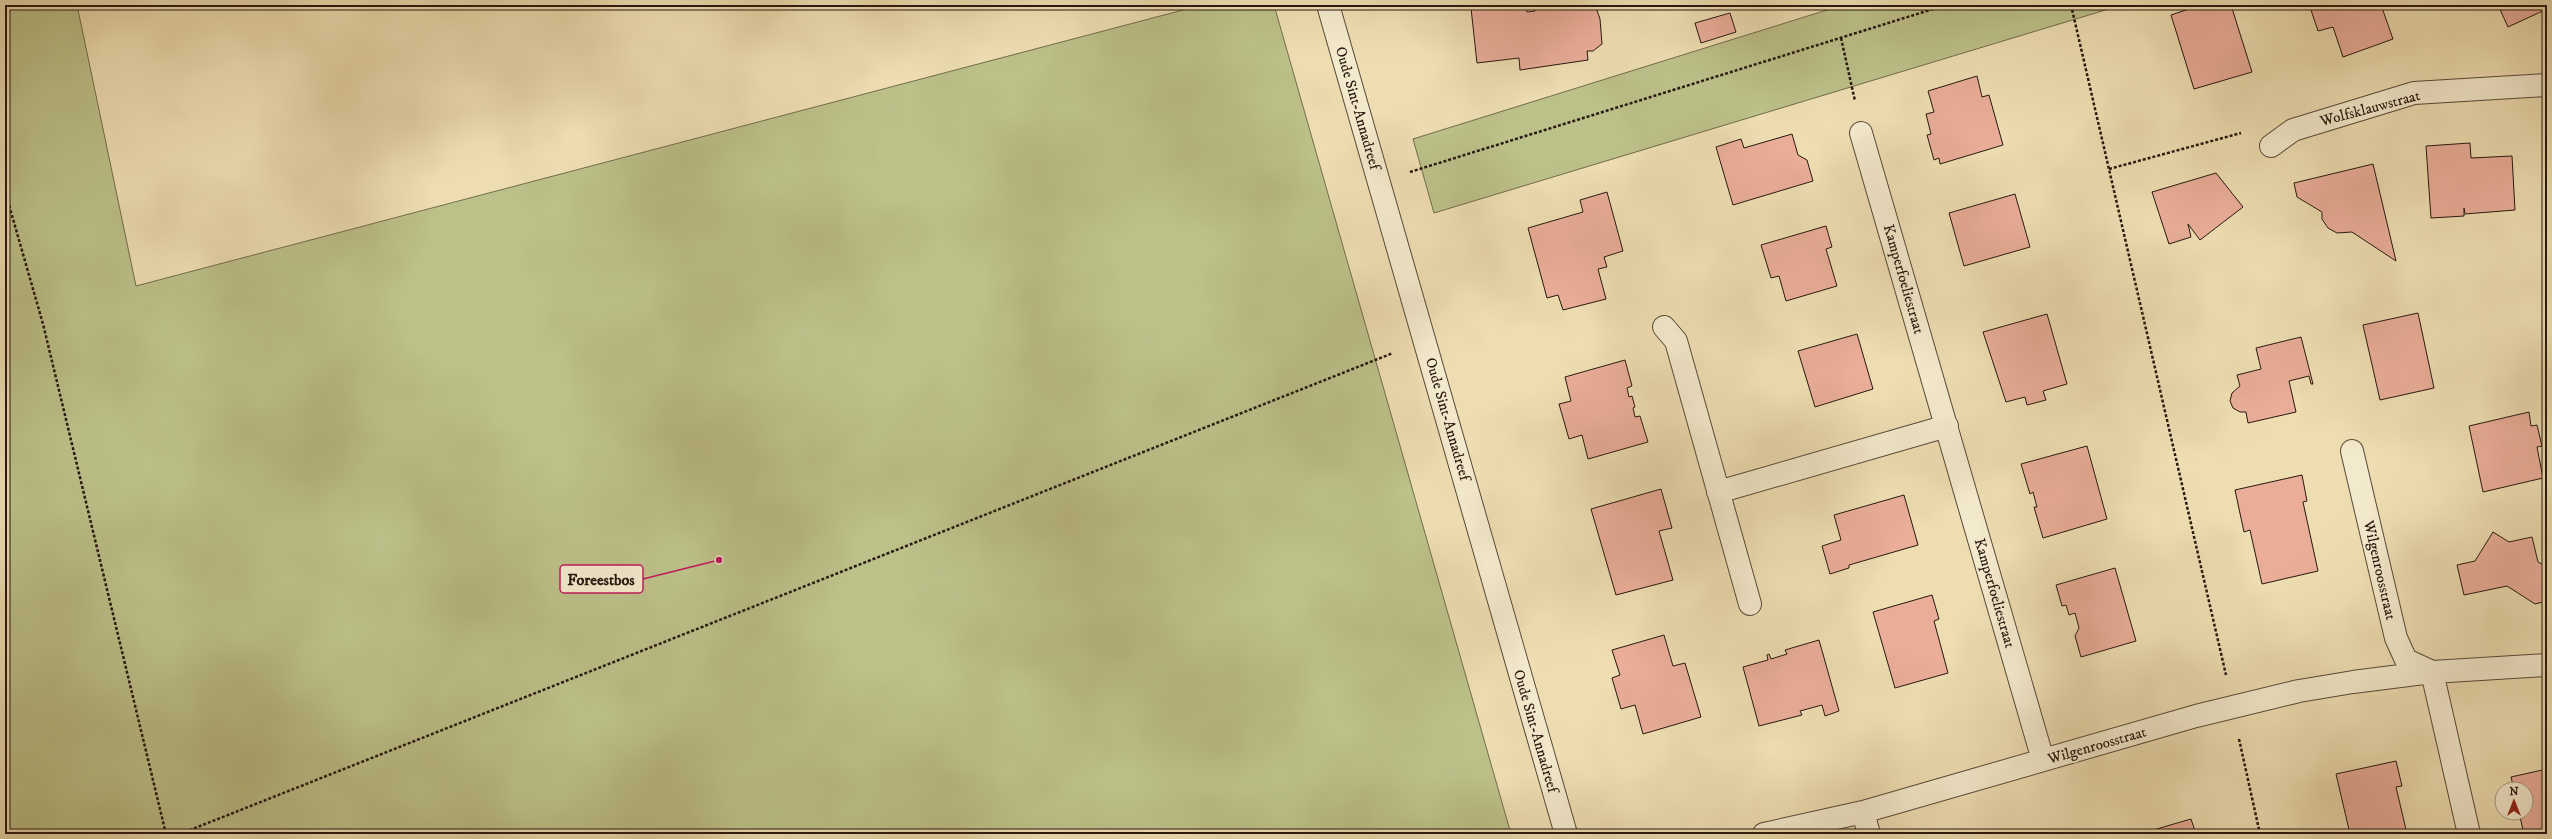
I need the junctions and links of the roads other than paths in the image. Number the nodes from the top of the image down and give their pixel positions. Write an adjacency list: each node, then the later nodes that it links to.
1 (1328, 5): 14 (street, Oude Sint-Annadreef)
2 (2547, 84): 4 (street, Wolfsklauwstraat)
3 (1861, 133): 6 (street, Kamperfoeliestraat)
4 (2271, 146)
5 (1664, 327): 8 (street)
6 (1947, 426): 8 (street); 12 (street, Kamperfoeliestraat)
7 (2352, 451): 11 (street, Wilgenroosstraat)
8 (1718, 492): 9 (street)
9 (1750, 604)
10 (2547, 665): 11 (street, Wilgenroosstraat)
11 (2432, 672): 12 (street, Wilgenroosstraat); 17 (street)
12 (2043, 760): 13 (street, Wilgenroosstraat)
13 (1863, 812): 15 (street, Wilgenroosstraat); 16 (street)
14 (1566, 834)
15 (1764, 834)
16 (1869, 834)
17 (2469, 834)

